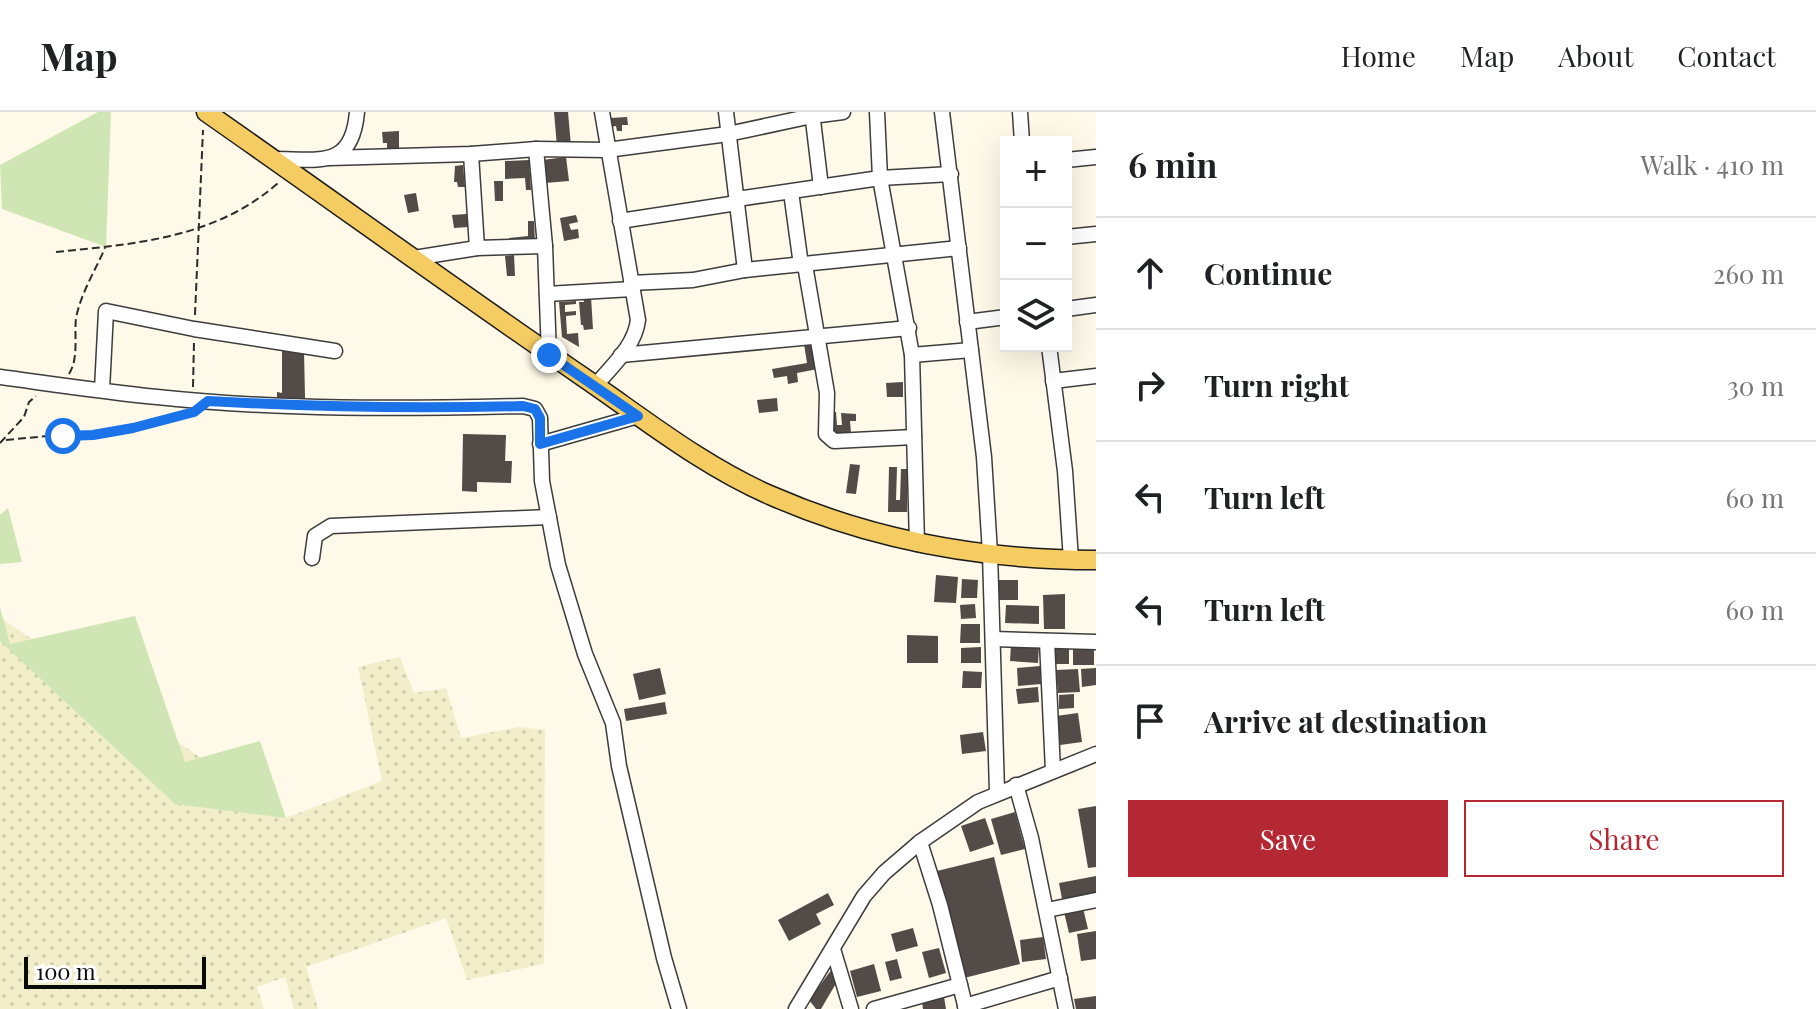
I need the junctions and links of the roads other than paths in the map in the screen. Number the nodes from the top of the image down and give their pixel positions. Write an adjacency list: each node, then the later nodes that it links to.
1 (357, 112): 16 (street)
2 (602, 112): 13 (street)
3 (726, 112): 10 (street)
4 (843, 112): 8 (street)
5 (877, 112): 20 (street)
6 (942, 112): 19 (street)
7 (1020, 112): 11 (street)
8 (812, 114): 10 (street); 21 (street)
9 (205, 120): 17 (main road)
10 (728, 134): 13 (street); 23 (street)
11 (1022, 136)
12 (536, 149): 13 (street); 14 (street); 27 (street)
13 (607, 150): 24 (street)
14 (471, 154): 16 (street); 28 (street)
15 (1096, 157): 18 (street)
16 (329, 158): 17 (street)
17 (273, 159): 31 (main road)
18 (1072, 159)
19 (951, 174): 20 (street); 29 (street)
20 (880, 178): 21 (street); 30 (street)
21 (821, 187): 22 (street)
22 (791, 192): 23 (street); 32 (street)
23 (737, 201): 24 (street); 33 (street)
24 (620, 221): 34 (street)
25 (1096, 234): 26 (street)
26 (1072, 236)
27 (545, 246): 28 (street); 35 (street)
28 (477, 248): 31 (street)
29 (959, 248): 30 (street); 39 (street)
30 (895, 254): 32 (street); 40 (street)
31 (414, 258): 45 (main road)
32 (803, 265): 33 (street); 41 (street)
33 (745, 270): 34 (street)
34 (632, 286): 35 (street); 46 (street)
35 (547, 294): 45 (street)
36 (1096, 305): 37 (street)
37 (1072, 308)
38 (1000, 318): 39 (street)
39 (967, 322): 42 (street)
40 (909, 328): 41 (street); 47 (street)
41 (817, 335): 46 (street); 54 (street)
42 (971, 350): 47 (street); 58 (street)
43 (335, 351): 52 (street)
44 (1050, 352): 50 (street)
45 (549, 355): 51 (main road)
46 (621, 355): 51 (street)
47 (912, 355): 54 (street)
48 (1096, 376): 50 (street)
49 (0, 377): 52 (street)
50 (1053, 381): 60 (street)
51 (595, 386): 53 (main road)
52 (102, 390): 55 (street)
53 (638, 416): 55 (street); 57 (main road)
54 (914, 437): 57 (street)
55 (540, 444): 56 (street)
56 (549, 517): 59 (street); 77 (street)
57 (917, 544): 58 (main road)
58 (990, 553): 60 (main road); 62 (street)
59 (312, 558)
60 (1071, 560): 61 (main road)
61 (1096, 560)
62 (993, 639): 63 (street); 68 (street)
63 (1047, 641): 64 (street); 66 (street)
64 (1096, 642)
65 (1096, 754): 66 (street)
66 (1053, 771): 67 (street)
67 (1016, 785): 68 (street); 71 (street)
68 (997, 792): 69 (street)
69 (920, 842): 72 (street); 74 (street)
70 (1096, 900): 71 (street)
71 (1047, 910): 73 (street)
72 (833, 949): 78 (street); 79 (street)
73 (1060, 978): 76 (street); 81 (street)
74 (960, 985): 75 (street); 76 (street)
75 (912, 1004): 80 (street)
76 (966, 1008)
77 (679, 1009)
78 (796, 1009)
79 (851, 1009)
80 (874, 1009)
81 (1066, 1009)

